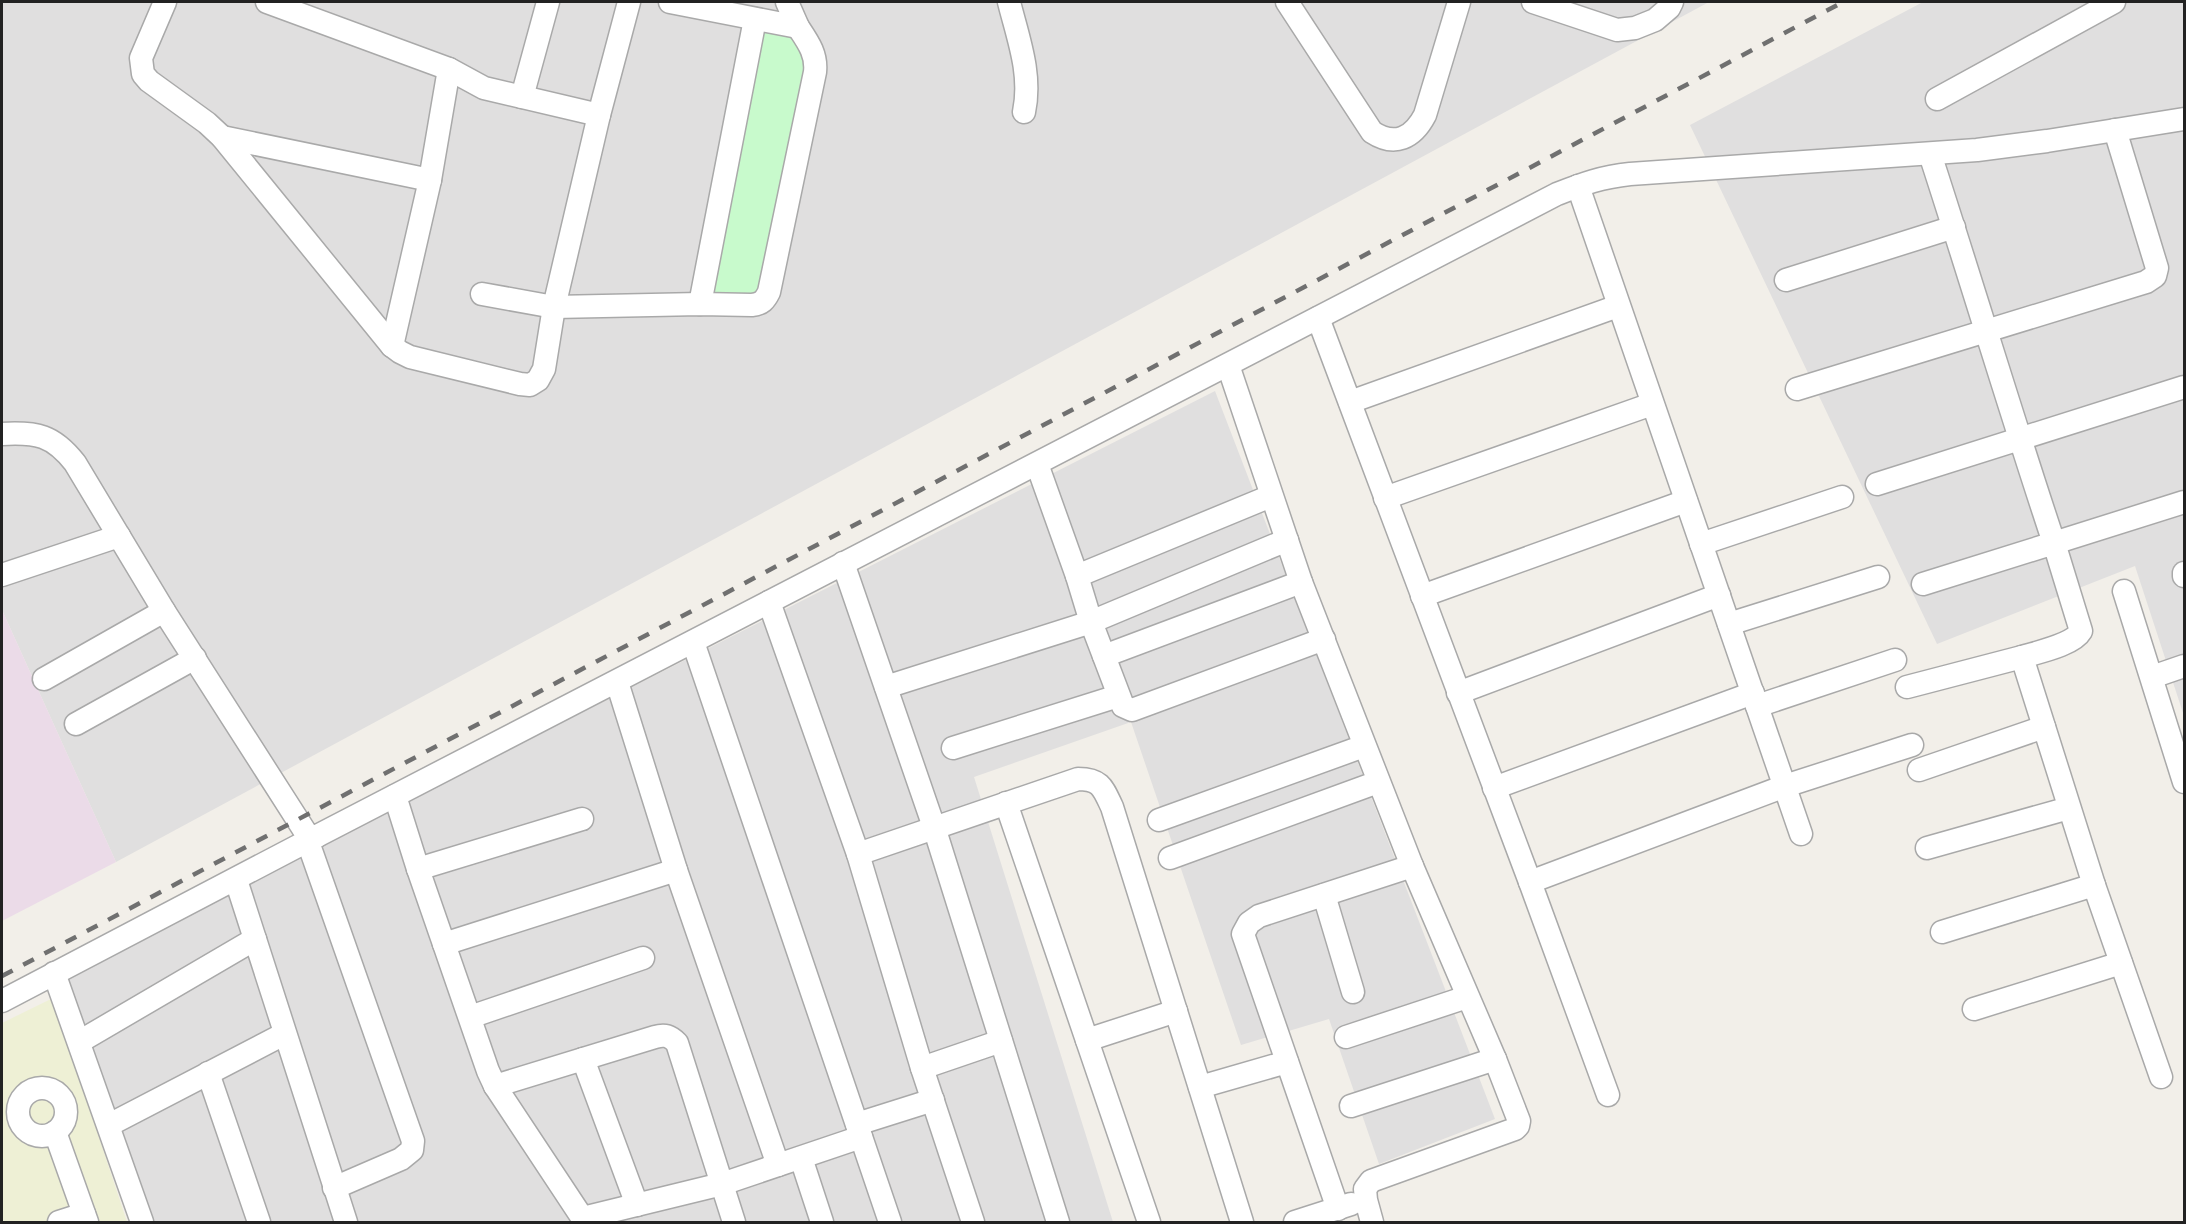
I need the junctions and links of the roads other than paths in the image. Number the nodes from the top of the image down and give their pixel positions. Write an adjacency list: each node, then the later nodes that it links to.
1 (165, 2): 23 (street)
2 (267, 2): 16 (street)
3 (548, 2): 17 (street)
4 (629, 2): 20 (street)
5 (669, 2): 14 (street)
6 (787, 2): 15 (street)
7 (1009, 2): 19 (street)
8 (1287, 2): 9 (street)
9 (1459, 2)
10 (1533, 2): 13 (street)
11 (1672, 2): 13 (street)
12 (2114, 2): 18 (street)
13 (1566, 7)
14 (755, 19): 15 (street); 30 (street)
15 (798, 27): 30 (street)
16 (449, 69): 17 (street); 25 (street)
17 (522, 97): 20 (street)
18 (1937, 99)
19 (1024, 112)
20 (599, 115): 32 (street)
21 (2184, 119): 22 (street)
22 (2115, 130): 24 (street); 34 (street)
23 (222, 138): 25 (street); 35 (street)
24 (1930, 154): 26 (street); 27 (street)
25 (430, 180): 35 (street)
26 (1578, 186): 31 (street); 33 (street)
27 (1954, 227): 28 (street); 34 (street)
28 (1786, 280)
29 (482, 294): 32 (street)
30 (700, 304): 32 (street)
31 (1618, 306): 39 (street); 40 (street)
32 (554, 307): 35 (street)
33 (1318, 318): 36 (street); 39 (street)
34 (1988, 330): 38 (street); 42 (street)
35 (392, 346)
36 (1228, 365): 43 (street); 45 (street)
37 (2184, 387): 42 (street)
38 (1797, 389)
39 (1350, 402): 47 (street)
40 (1652, 404): 47 (street); 48 (street)
41 (2, 434): 50 (street)
42 (2019, 438): 44 (street); 52 (street)
43 (1037, 464): 54 (street); 56 (street)
44 (1877, 484)
45 (1271, 496): 51 (street); 56 (street)
46 (1842, 497): 53 (street)
47 (1385, 498): 62 (street)
48 (1686, 501): 53 (street); 62 (street)
49 (2184, 502): 52 (street)
50 (119, 536): 55 (street); 64 (street)
51 (1287, 540): 58 (street); 65 (street)
52 (2054, 543): 59 (street); 70 (street)
53 (1701, 544): 61 (street)
54 (843, 564): 63 (street); 77 (street)
55 (2, 575)
56 (1077, 576): 65 (street)
57 (1878, 577): 66 (street)
58 (1301, 582): 67 (street); 69 (street)
59 (1923, 584)
60 (2124, 591): 74 (street)
61 (1719, 595): 66 (street); 79 (street)
62 (1422, 596): 79 (street)
63 (769, 602): 68 (street); 101 (street)
64 (164, 611): 71 (street); 75 (street)
65 (1091, 622): 69 (street); 77 (street)
66 (1729, 624): 81 (street)
67 (1324, 639): 80 (street); 85 (street)
68 (693, 642): 76 (street); 140 (street)
69 (1104, 656): 80 (street)
70 (2022, 657): 78 (street); 83 (street)
71 (195, 658): 82 (street); 99 (street)
72 (1895, 660): 81 (street)
73 (2184, 666): 74 (street)
74 (2152, 677): 89 (street)
75 (44, 679)
76 (616, 682): 92 (street); 105 (street)
77 (886, 687): 97 (street)
78 (1907, 687)
79 (1458, 693): 91 (street)
80 (1118, 696): 86 (street)
81 (1755, 700): 90 (street); 91 (street)
82 (76, 724)
83 (2044, 728): 87 (street); 94 (street)
84 (1912, 745): 90 (street)
85 (1364, 746): 88 (street); 96 (street)
86 (953, 748)
87 (1919, 770)
88 (1378, 782): 102 (street); 103 (street)
89 (2184, 782)
90 (1785, 786): 98 (street); 107 (street)
91 (1494, 788): 107 (street)
92 (395, 796): 99 (street); 104 (street)
93 (1006, 803): 97 (street); 120 (street); 124 (street)
94 (2069, 808): 100 (street); 108 (street)
95 (582, 819): 104 (street)
96 (1159, 820)
97 (934, 827): 101 (street); 125 (street)
98 (1801, 834)
99 (313, 839): 106 (street); 145 (street)
100 (1927, 848)
101 (858, 854): 130 (street)
102 (1170, 858)
103 (1412, 866): 109 (street); 117 (street)
104 (418, 869): 112 (street)
105 (676, 870): 112 (street); 143 (street)
106 (236, 880): 111 (street); 115 (street)
107 (1530, 882): 135 (street)
108 (2094, 885): 110 (street); 114 (street)
109 (1323, 895): 116 (street); 129 (street)
110 (1942, 932)
111 (255, 939): 122 (street); 126 (street)
112 (444, 944): 121 (street)
113 (643, 958): 121 (street)
114 (2121, 963): 119 (street); 132 (street)
115 (54, 973): 118 (street); 126 (street)
116 (1353, 992)
117 (1467, 997): 123 (street); 128 (street)
118 (2, 1001)
119 (1974, 1009)
120 (1176, 1011): 124 (street); 134 (street)
121 (470, 1017): 133 (street)
122 (284, 1034): 131 (street); 145 (street)
123 (1346, 1037)
124 (1087, 1040): 160 (street)
125 (1001, 1041): 130 (street); 159 (street)
126 (79, 1042): 138 (street)
127 (583, 1059): 133 (street); 144 (street); 147 (street)
128 (1495, 1059): 137 (street); 146 (street)
129 (1287, 1062): 134 (street); 148 (street)
130 (922, 1068): 136 (street)
131 (208, 1073): 138 (street); 153 (street)
132 (2161, 1077)
133 (495, 1086): 150 (street)
134 (1200, 1087): 161 (street)
135 (1608, 1095)
136 (933, 1100): 140 (street); 158 (street)
137 (1351, 1106)
138 (109, 1125): 152 (street)
139 (11, 1127): 141 (street); 141 (street)
140 (859, 1131): 142 (street); 157 (street)
141 (55, 1132): 149 (street)
142 (801, 1158): 143 (street); 156 (street)
143 (778, 1165): 144 (street)
144 (722, 1184): 147 (street); 155 (street)
145 (334, 1188): 154 (street)
146 (1366, 1200): 148 (street); 163 (street)
147 (637, 1205): 150 (street)
148 (1338, 1209): 162 (street)
149 (86, 1218): 151 (street)
150 (584, 1220)
151 (59, 1222)
152 (142, 1222)
153 (260, 1222)
154 (346, 1222)
155 (734, 1222)
156 (822, 1222)
157 (890, 1222)
158 (973, 1222)
159 (1058, 1222)
160 (1149, 1222)
161 (1242, 1222)
162 (1295, 1222)
163 (1372, 1222)

